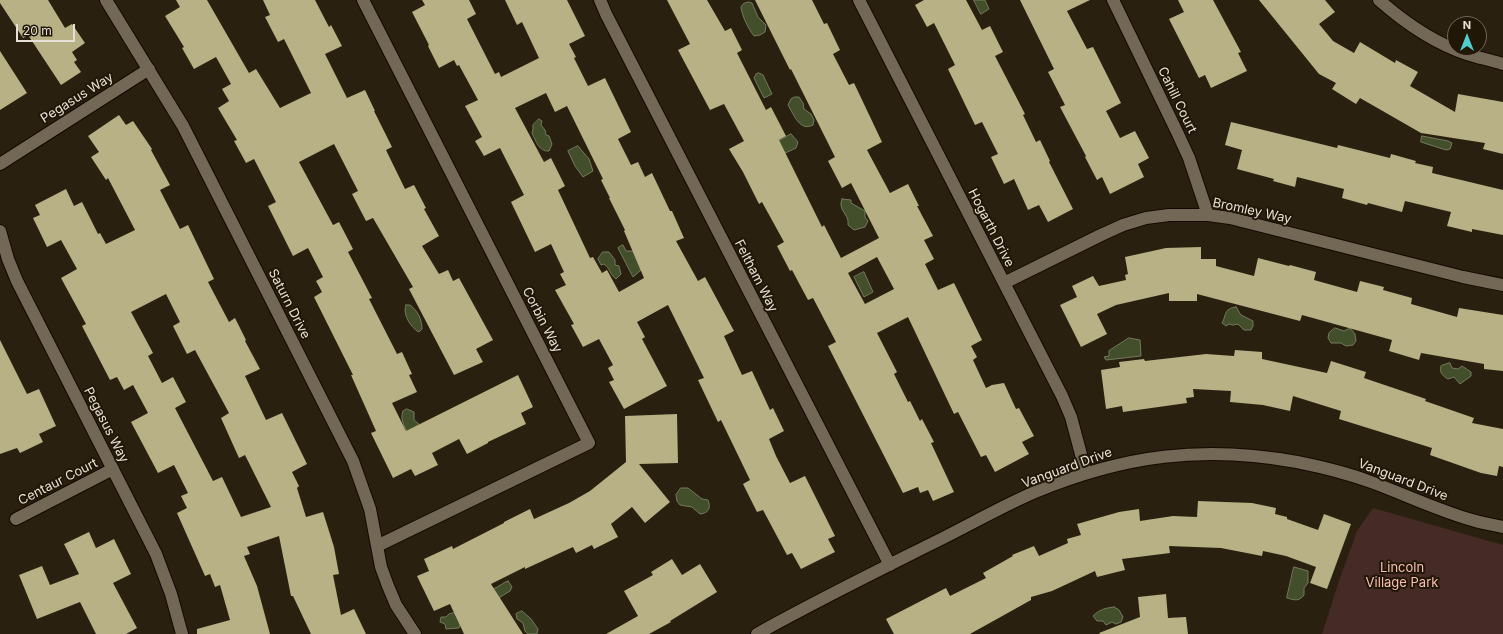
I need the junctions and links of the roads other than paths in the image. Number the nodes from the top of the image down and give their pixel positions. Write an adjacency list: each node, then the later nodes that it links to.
1 (106, 0): 8 (street, Saturn Drive)
2 (363, 0): 18 (street, Corbin Way)
3 (600, 0): 19 (street, Feltham Way)
4 (860, 0): 12 (street, Hogarth Drive)
5 (1113, 0): 10 (street, Cahill Court)
6 (1379, 0): 7 (street)
7 (1503, 64)
8 (149, 69): 9 (street, Pegasus Way); 18 (street, Saturn Drive)
9 (0, 164)
10 (1208, 214): 12 (street, Bromley Way); 13 (street, Bromley Way)
11 (0, 231): 14 (street, Pegasus Way)
12 (1004, 283): 15 (street, Hogarth Drive)
13 (1503, 285)
14 (113, 469): 16 (street, Centaur Court); 20 (street, Pegasus Way)
15 (1086, 473): 17 (street, Vanguard Drive); 19 (street, Vanguard Drive)
16 (16, 519)
17 (1503, 527)
18 (377, 546): 21 (street, Saturn Drive)
19 (890, 565): 22 (street, Vanguard Drive)
20 (182, 634)
21 (415, 634)
22 (757, 634)

